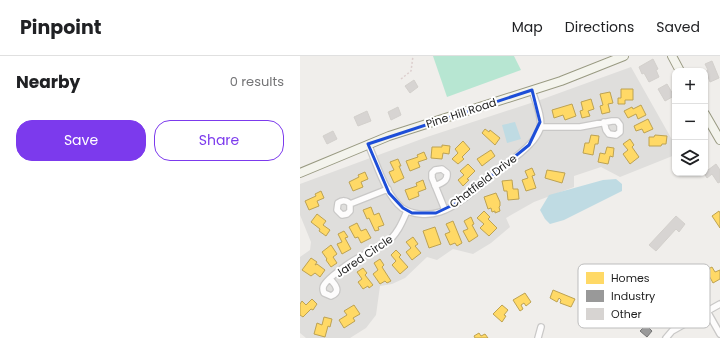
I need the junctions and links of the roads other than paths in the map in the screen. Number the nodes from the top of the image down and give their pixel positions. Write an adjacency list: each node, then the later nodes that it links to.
1 (624, 56): 4 (street, Pine Hill Road)
2 (672, 56): 3 (street)
3 (678, 68)
4 (532, 90): 7 (street); 9 (street, Pine Hill Road)
5 (708, 119): 8 (street)
6 (604, 122): 7 (street)
7 (540, 127): 14 (street, Chatfield Drive)
8 (720, 140)
9 (368, 144): 10 (street, Pine Hill Road); 12 (street)
10 (300, 173)
11 (435, 186): 14 (street)
12 (388, 189): 13 (street); 15 (street)
13 (350, 204)
14 (445, 210): 15 (street, Chatfield Drive)
15 (407, 211): 16 (street, Jared Circle)
16 (330, 279)
17 (720, 304): 18 (street)
18 (710, 310)
19 (710, 317): 22 (street)
20 (541, 327): 23 (street)
21 (678, 328): 24 (street)
22 (720, 334)
23 (538, 338)
24 (666, 338)

